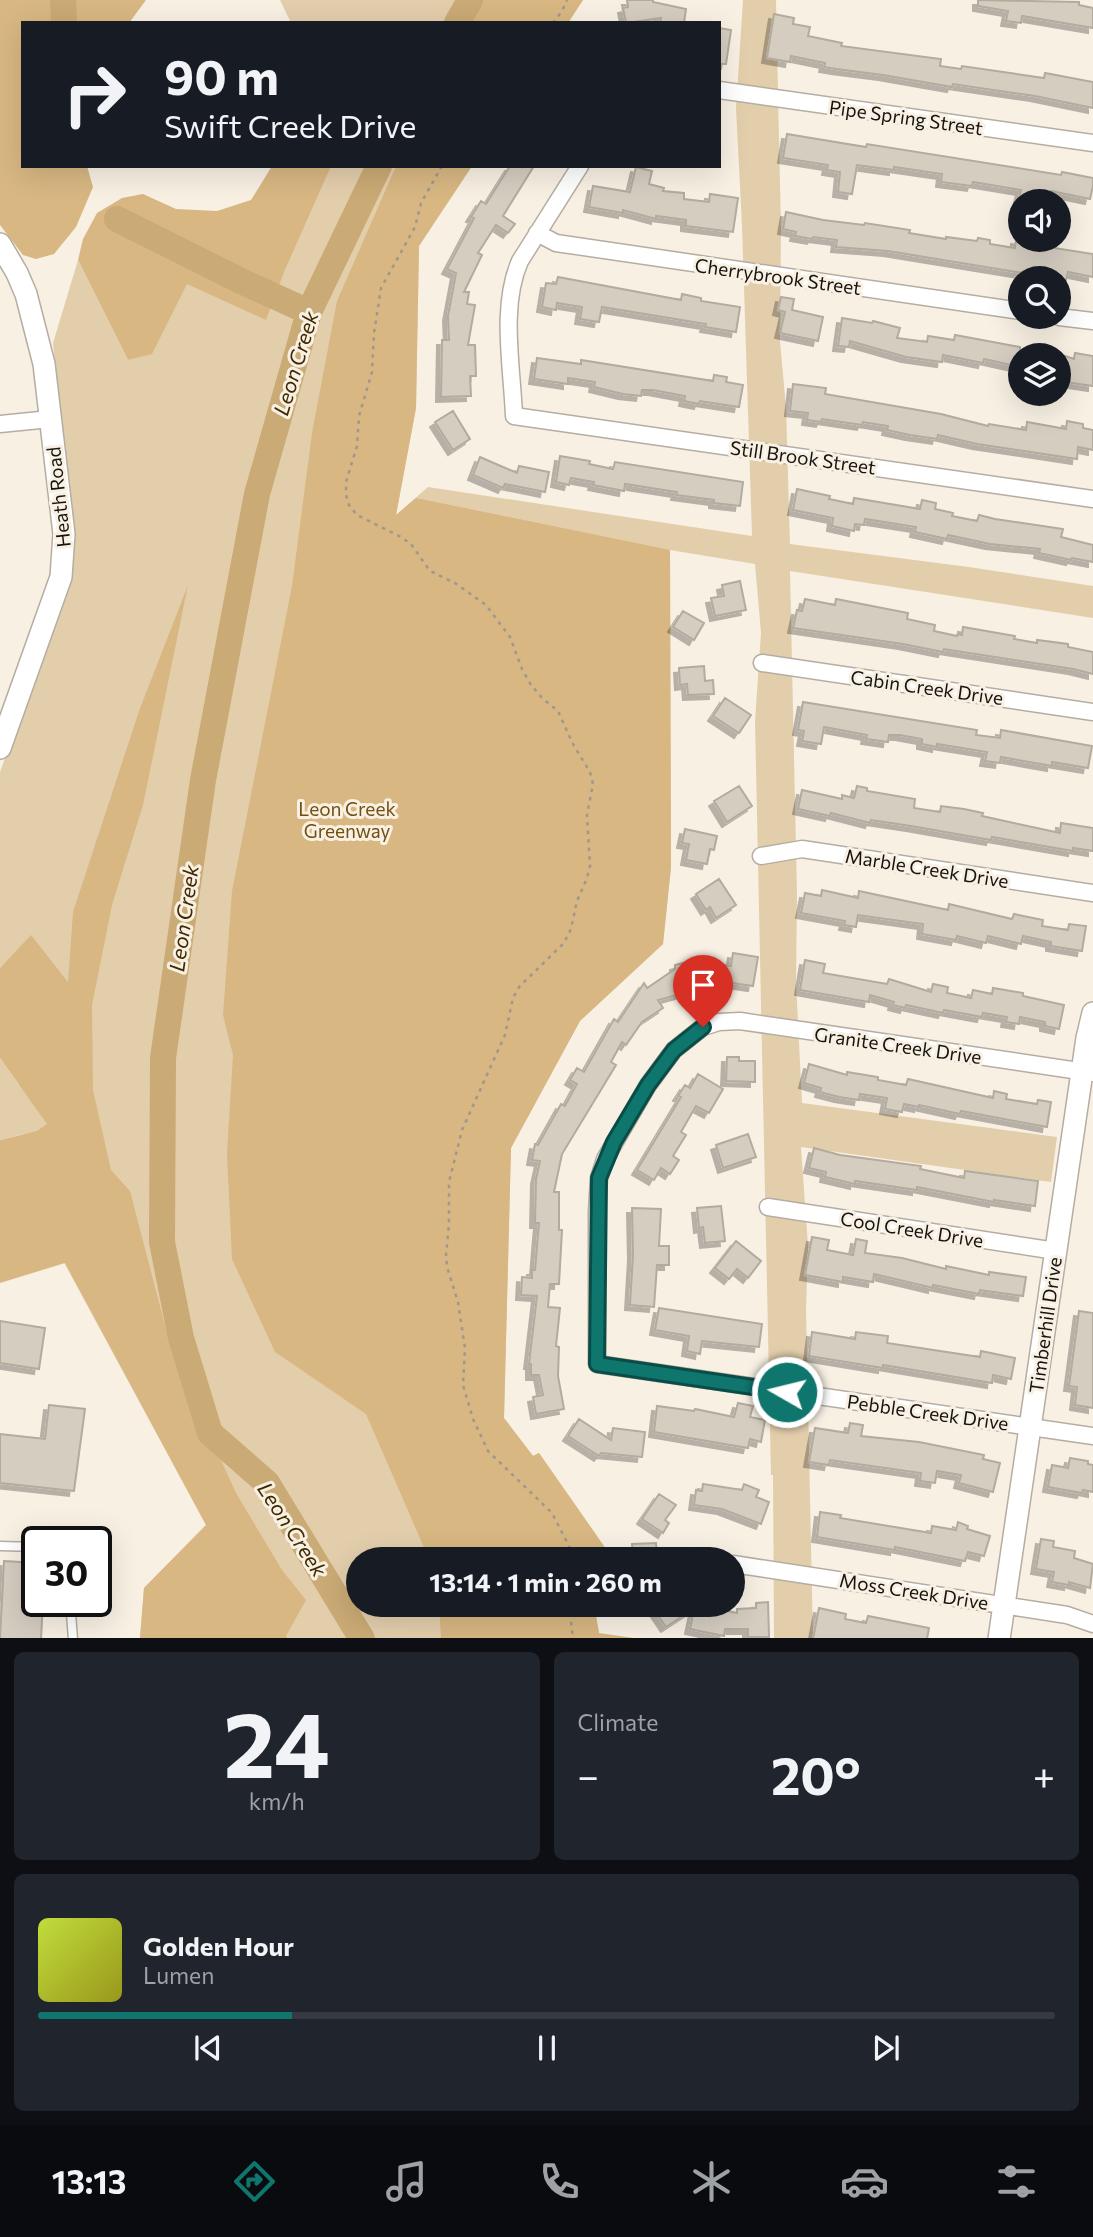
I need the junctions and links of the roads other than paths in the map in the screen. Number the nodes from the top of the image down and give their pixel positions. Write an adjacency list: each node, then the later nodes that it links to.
1 (721, 90): 2 (street, Pipe Spring Street)
2 (1093, 143)
3 (579, 168): 4 (street)
4 (537, 233): 6 (street, Cherrybrook Street); 11 (street, Still Brook Street)
5 (0, 244): 9 (street, Heath Road)
6 (1008, 309)
7 (1071, 318): 8 (street)
8 (1093, 321)
9 (50, 419): 10 (street); 14 (street, Heath Road)
10 (0, 424)
11 (1093, 499)
12 (762, 663): 13 (street, Cabin Creek Drive)
13 (1093, 712)
14 (0, 748)
15 (761, 856): 16 (street, Marble Creek Drive)
16 (1093, 893)
17 (1093, 1013): 18 (street, Timberhill Drive)
18 (1088, 1073): 20 (street, Timberhill Drive); 21 (street, Granite Creek Drive)
19 (768, 1207): 20 (street, Cool Creek Drive)
20 (1056, 1251): 22 (street, Timberhill Drive)
21 (597, 1364): 22 (street, Pebble Creek Drive)
22 (1031, 1427): 23 (street, Pebble Creek Drive); 27 (street, Timberhill Drive)
23 (1093, 1436)
24 (0, 1546): 25 (lane)
25 (21, 1547)
26 (745, 1566): 27 (street, Moss Creek Drive)
27 (1004, 1605): 29 (street, Moss Creek Drive); 31 (street, Timberhill Drive)
28 (71, 1617): 30 (lane)
29 (1093, 1624)
30 (73, 1638)
31 (999, 1638)

